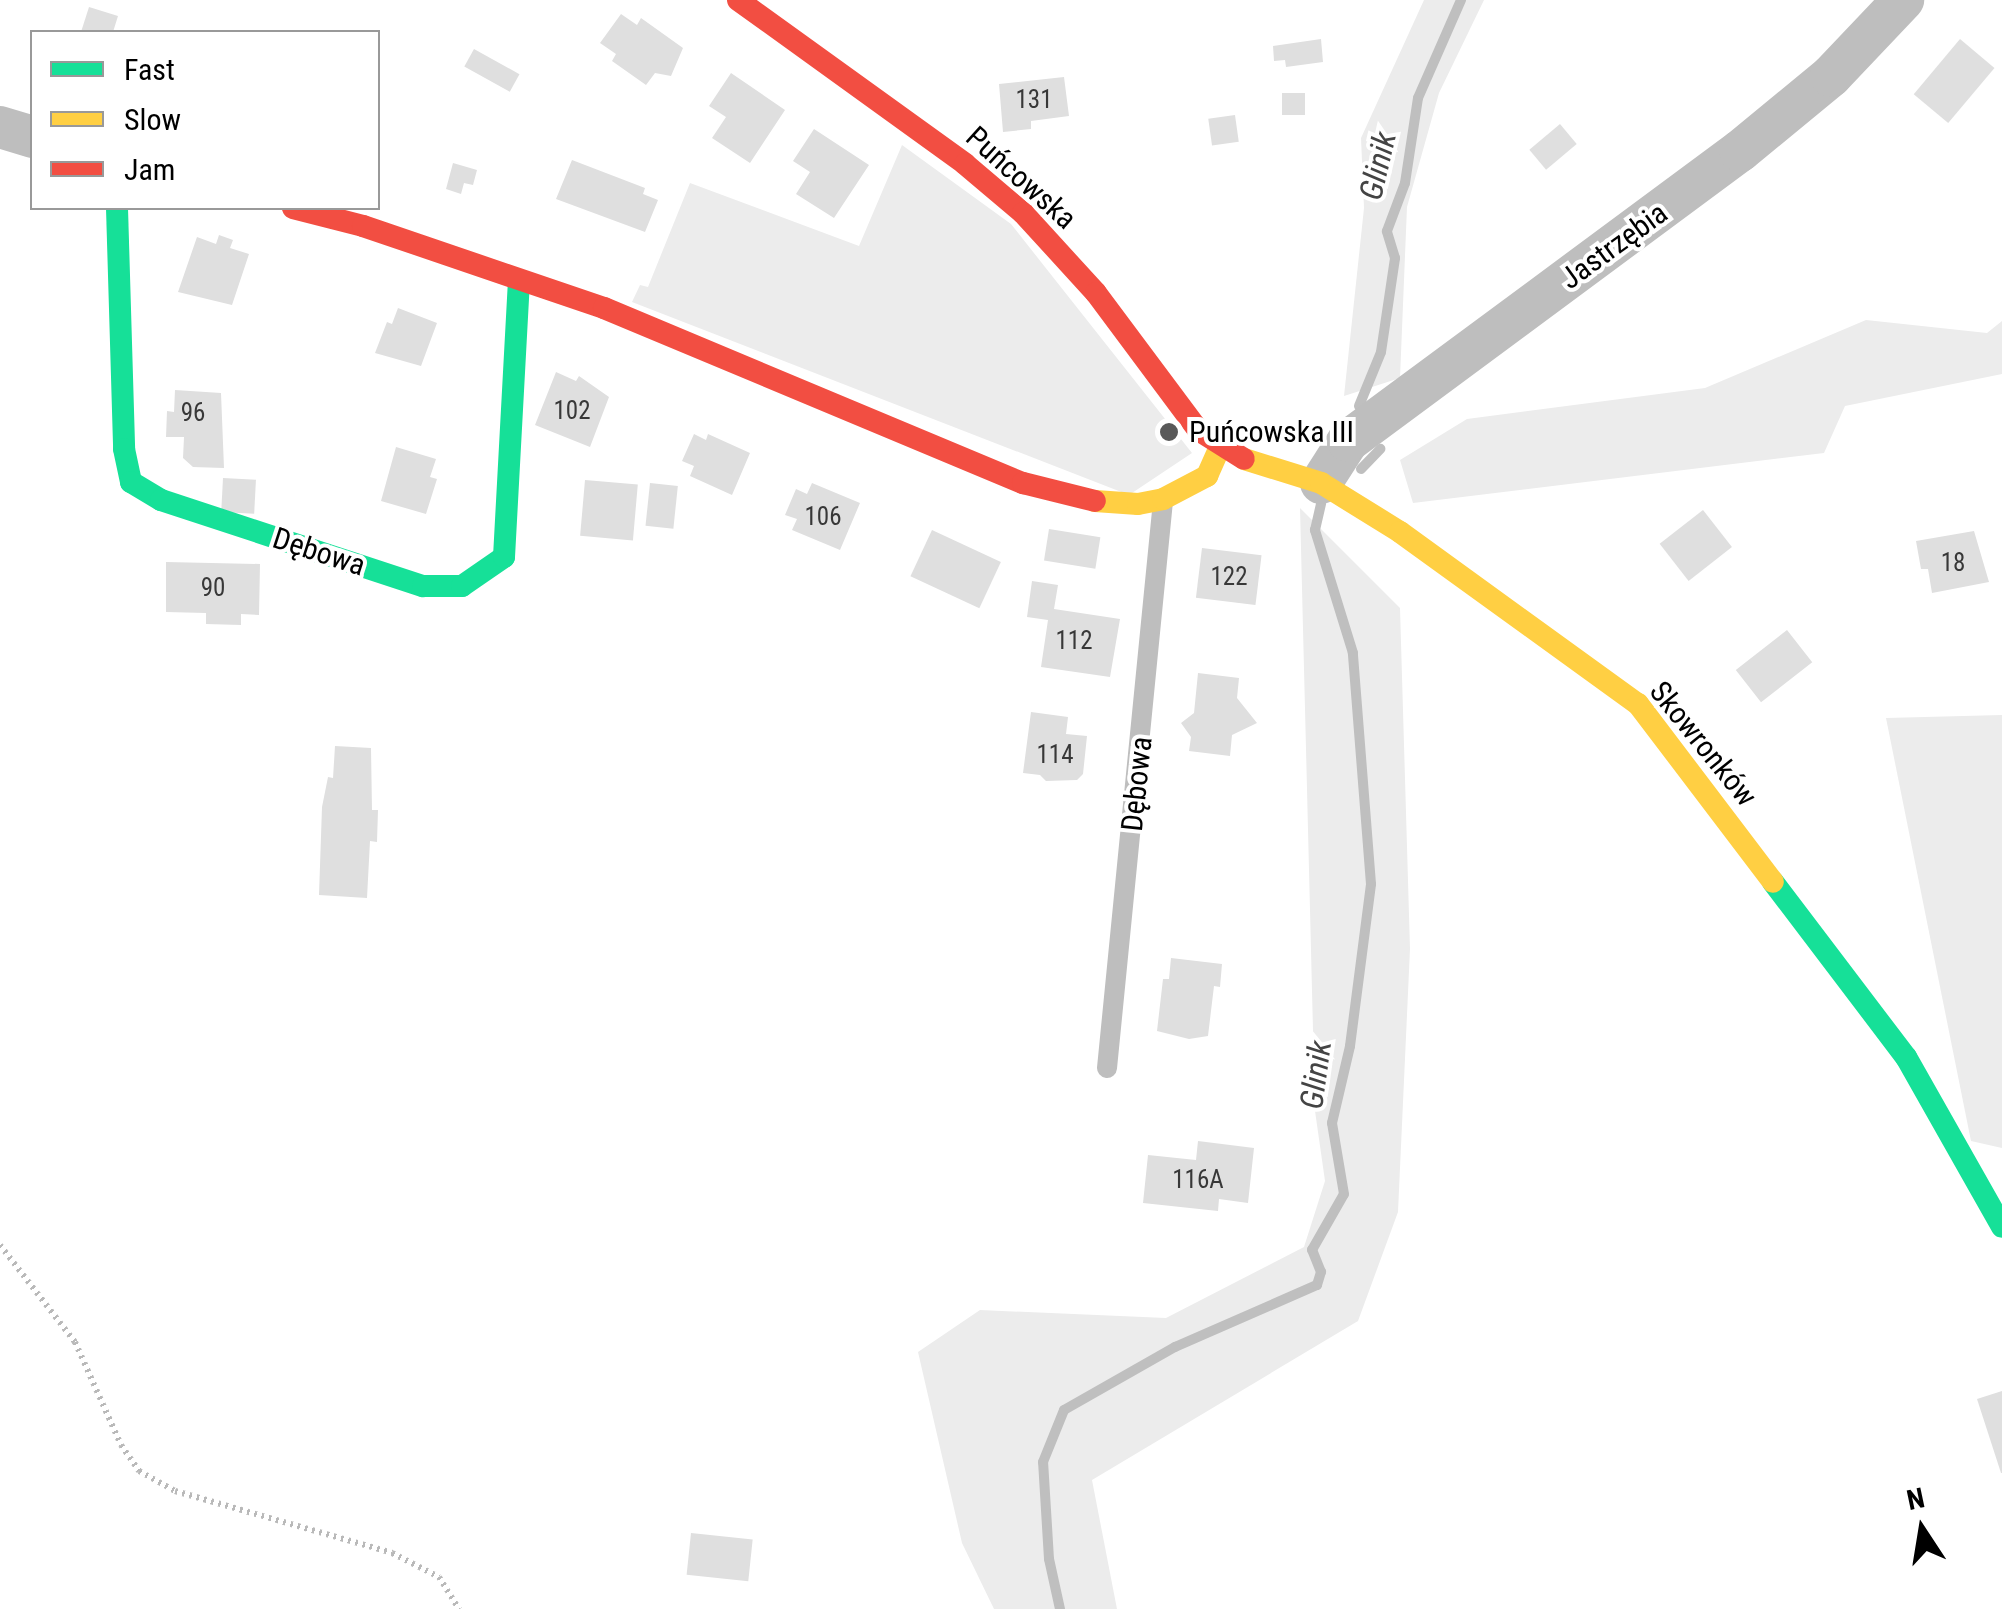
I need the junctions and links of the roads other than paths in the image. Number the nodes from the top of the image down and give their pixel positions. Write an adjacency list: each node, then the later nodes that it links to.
1 (738, 0): 8 (street, Puńcowska)
2 (1903, 0): 9 (street, Jastrzębia)
3 (0, 127): 4 (street)
4 (30, 136)
5 (117, 210): 7 (street, Dębowa)
6 (301, 210): 7 (street)
7 (519, 280): 10 (street)
8 (1220, 448): 9 (street, Skowronków); 10 (street)
9 (1321, 483): 12 (street, Skowronków)
10 (1163, 499): 11 (lane, Dębowa)
11 (1108, 1068)
12 (2002, 1227)

